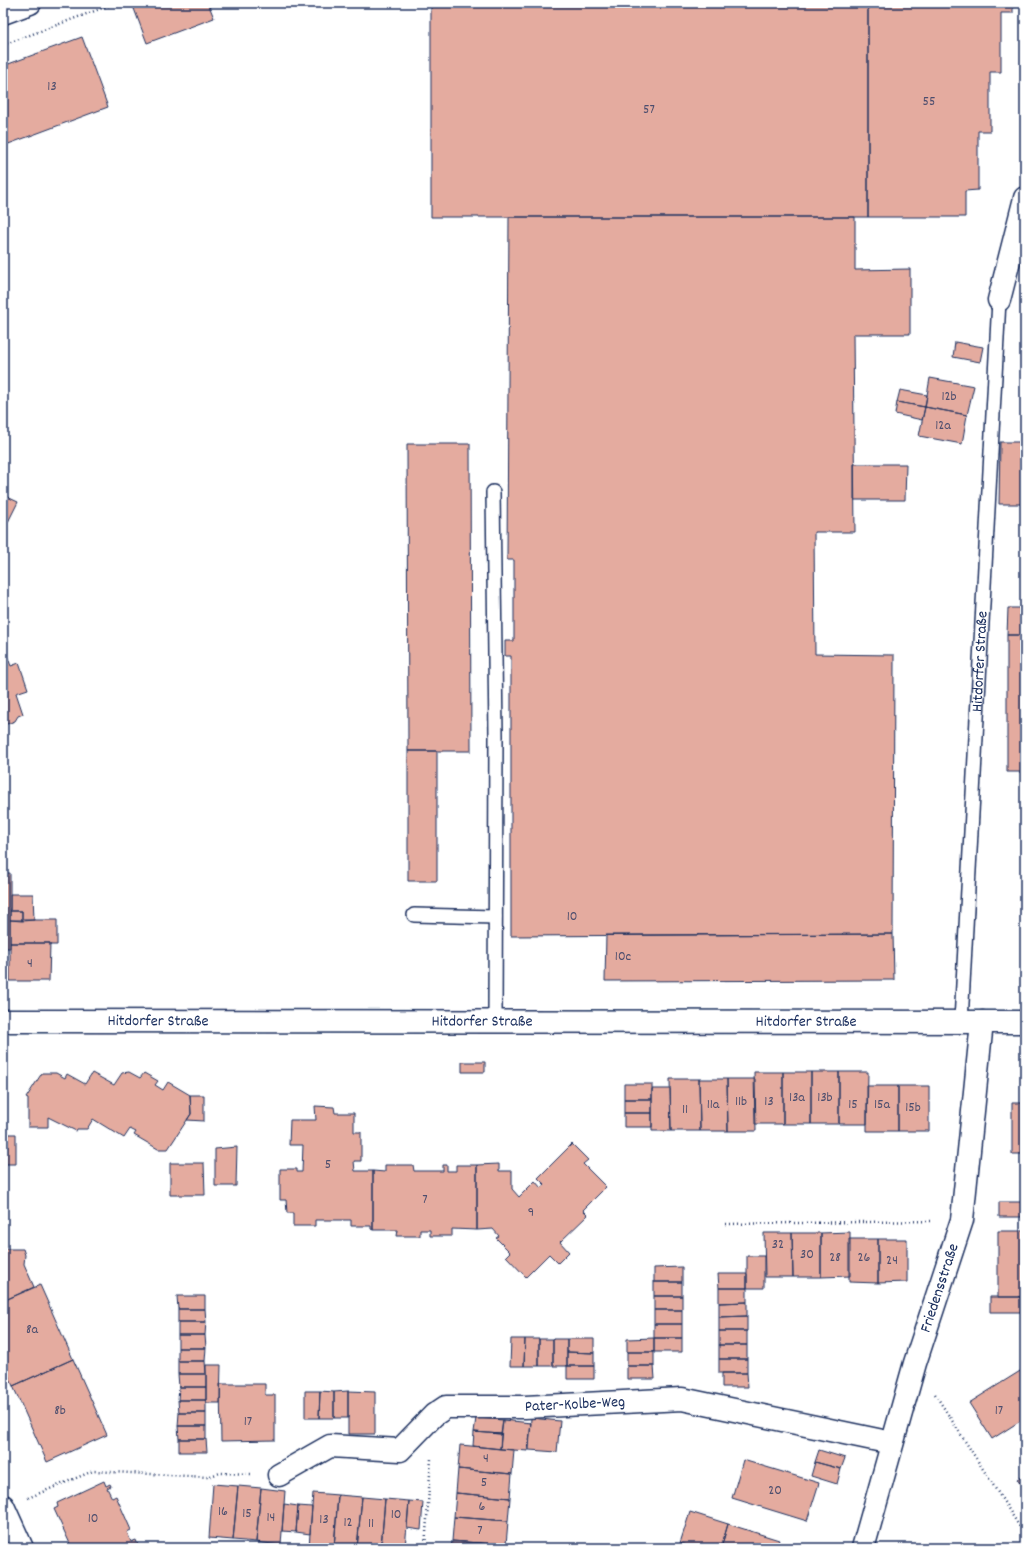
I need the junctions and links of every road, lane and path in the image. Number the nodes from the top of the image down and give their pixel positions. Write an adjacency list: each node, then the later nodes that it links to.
1 (30, 3): 3 (street)
2 (116, 3): 4 (path)
3 (3, 13)
4 (3, 45)
5 (1025, 198): 6 (street)
6 (999, 300): 12 (lane, Hitdorfer Straße)
7 (493, 492): 9 (lane)
8 (414, 915): 9 (lane)
9 (495, 917): 11 (lane)
10 (3, 1021): 11 (street, Hitdorfer Straße)
11 (495, 1022): 12 (street, Hitdorfer Straße)
12 (971, 1022): 13 (street, Hitdorfer Straße); 14 (street, Friedensstraße)
13 (1025, 1022)
14 (962, 1220): 15 (path); 16 (street, Friedensstraße)
15 (726, 1224)
16 (915, 1363): 18 (street, Friedensstraße); 21 (path)
17 (434, 1415): 18 (street, Pater-Kolbe-Weg); 19 (street, Pater-Kolbe-Weg); 23 (path)
18 (892, 1444): 24 (street, Friedensstraße)
19 (279, 1476): 20 (path)
20 (4, 1507): 22 (street)
21 (1025, 1535)
22 (22, 1548)
23 (425, 1548)
24 (863, 1548)

